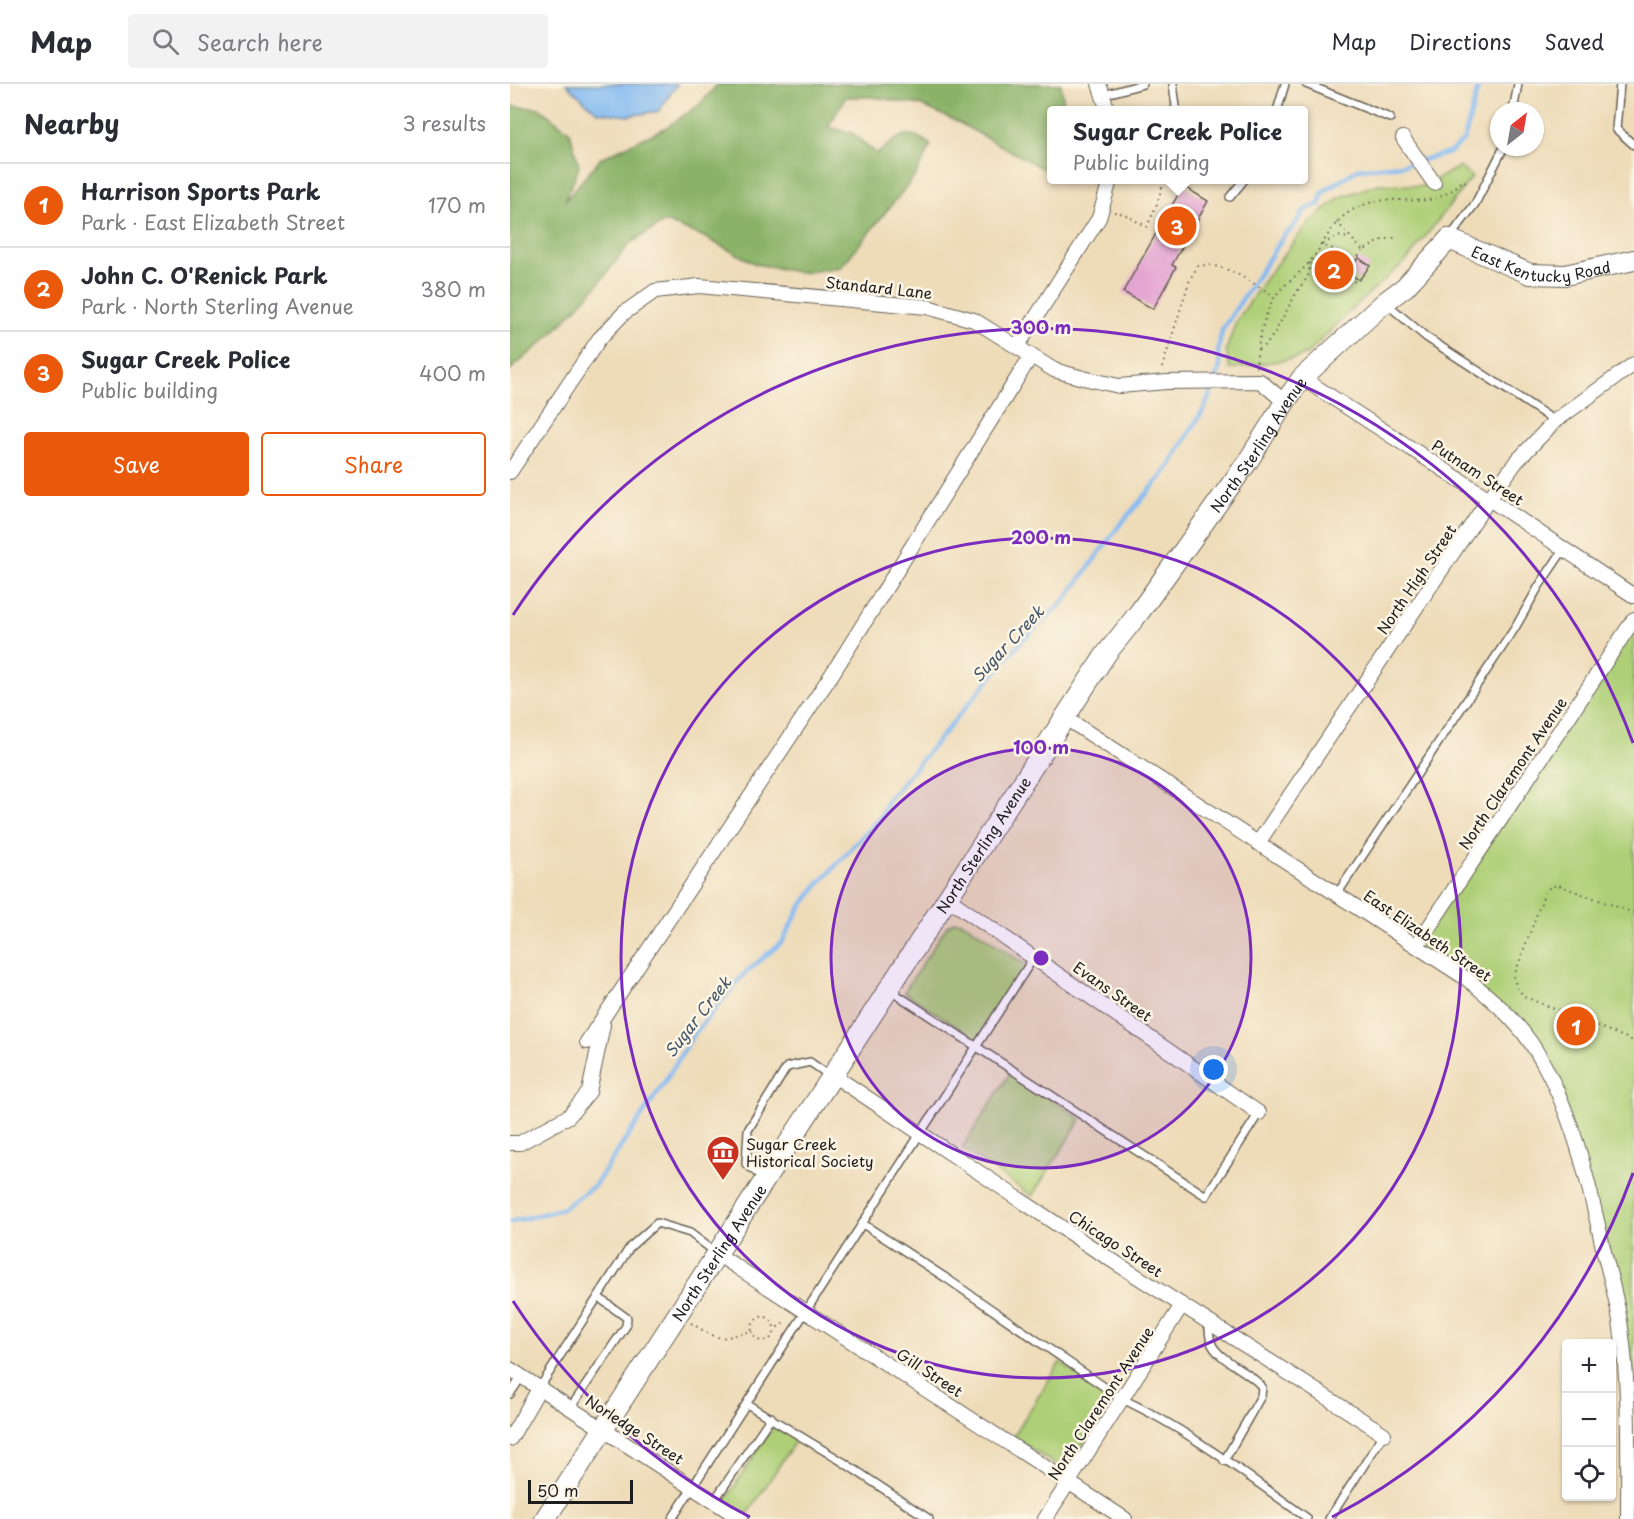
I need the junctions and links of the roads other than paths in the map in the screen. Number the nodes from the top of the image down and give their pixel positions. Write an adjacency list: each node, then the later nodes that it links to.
1 (1143, 84): 7 (lane)
2 (1173, 84): 10 (lane)
3 (1285, 84): 11 (lane)
4 (1306, 84): 12 (lane)
5 (1518, 84): 8 (lane)
6 (1620, 84): 14 (lane)
7 (1101, 90): 9 (street)
8 (1515, 102)
9 (1106, 106)
10 (1176, 106)
11 (1278, 106)
12 (1390, 118)
13 (1404, 140): 16 (street)
14 (1634, 145)
15 (1499, 156): 20 (lane, North Sterling Avenue)
16 (1434, 183)
17 (1109, 184): 23 (street)
18 (1241, 184): 19 (lane)
19 (1230, 197)
20 (1449, 239): 21 (main road, East Kentucky Road); 22 (main road, North Sterling Avenue)
21 (1634, 260)
22 (1385, 302): 26 (main road, North Sterling Avenue); 28 (lane)
23 (1017, 347): 24 (street, Standard Lane); 29 (street, Standard Lane)
24 (1031, 356): 27 (street, Standard Lane); 41 (street)
25 (1634, 364): 28 (street, North High Street)
26 (1302, 378): 27 (main road, North Sterling Avenue); 30 (street, Putnam Street)
27 (1285, 402): 34 (main road, North Sterling Avenue)
28 (1555, 421): 30 (street, North High Street)
29 (510, 472)
30 (1489, 499): 31 (street, Putnam Street); 35 (street, North High Street)
31 (1564, 549): 32 (street, Putnam Street); 36 (lane)
32 (1634, 596)
33 (1634, 619): 38 (street, North Claremont Avenue)
34 (1064, 717): 35 (street, East Elizabeth Street); 37 (main road, North Sterling Avenue)
35 (1258, 843): 36 (street, East Elizabeth Street)
36 (1337, 894): 38 (street, East Elizabeth Street)
37 (947, 898): 39 (street, Evans Street); 40 (main road, North Sterling Avenue)
38 (1416, 945): 59 (street, East Elizabeth Street)
39 (1034, 957): 43 (lane); 45 (street, Evans Street)
40 (889, 990): 43 (lane); 44 (main road, North Sterling Avenue)
41 (604, 1017): 42 (street); 47 (street)
42 (587, 1042)
43 (977, 1047): 45 (lane); 46 (lane)
44 (832, 1076): 46 (street, Chicago Street); 48 (main road, North Sterling Avenue); 48 (lane)
45 (1259, 1113)
46 (921, 1134): 49 (lane); 52 (street, Chicago Street)
47 (510, 1143)
48 (765, 1180): 50 (main road, North Sterling Avenue)
49 (863, 1224): 53 (lane); 58 (lane)
50 (717, 1254): 51 (lane); 53 (street, Gill Street); 63 (main road, North Sterling Avenue)
51 (598, 1297): 56 (lane); 61 (lane)
52 (1182, 1305): 54 (street, Chicago Street); 58 (street, North Claremont Avenue)
53 (807, 1312): 60 (lane); 67 (street, Gill Street)
54 (1209, 1323): 64 (street, Chicago Street); 66 (lane)
55 (516, 1372): 56 (street, Norledge Street); 57 (lane)
56 (540, 1388): 61 (street, Norledge Street); 65 (street)
57 (510, 1394)
58 (1122, 1399): 66 (lane); 67 (street, North Claremont Avenue)
59 (1630, 1400): 78 (street, East Elizabeth Street)
60 (747, 1404): 62 (lane); 68 (lane)
61 (571, 1407): 63 (street, Norledge Street)
62 (771, 1417): 69 (lane); 74 (lane)
63 (604, 1428): 68 (street, Norledge Street); 71 (main road, North Sterling Avenue)
64 (1384, 1434): 77 (lane)
65 (510, 1438)
66 (1224, 1461): 70 (lane)
67 (1069, 1482): 75 (street, North Claremont Avenue); 76 (street, Gill Street)
68 (693, 1487): 69 (street, Norledge Street); 72 (lane)
69 (714, 1501): 73 (street, Norledge Street)
70 (1307, 1518)
71 (545, 1519)
72 (672, 1519)
73 (741, 1519)
74 (929, 1519)
75 (1045, 1519)
76 (1125, 1519)
77 (1329, 1519)
78 (1628, 1519)

